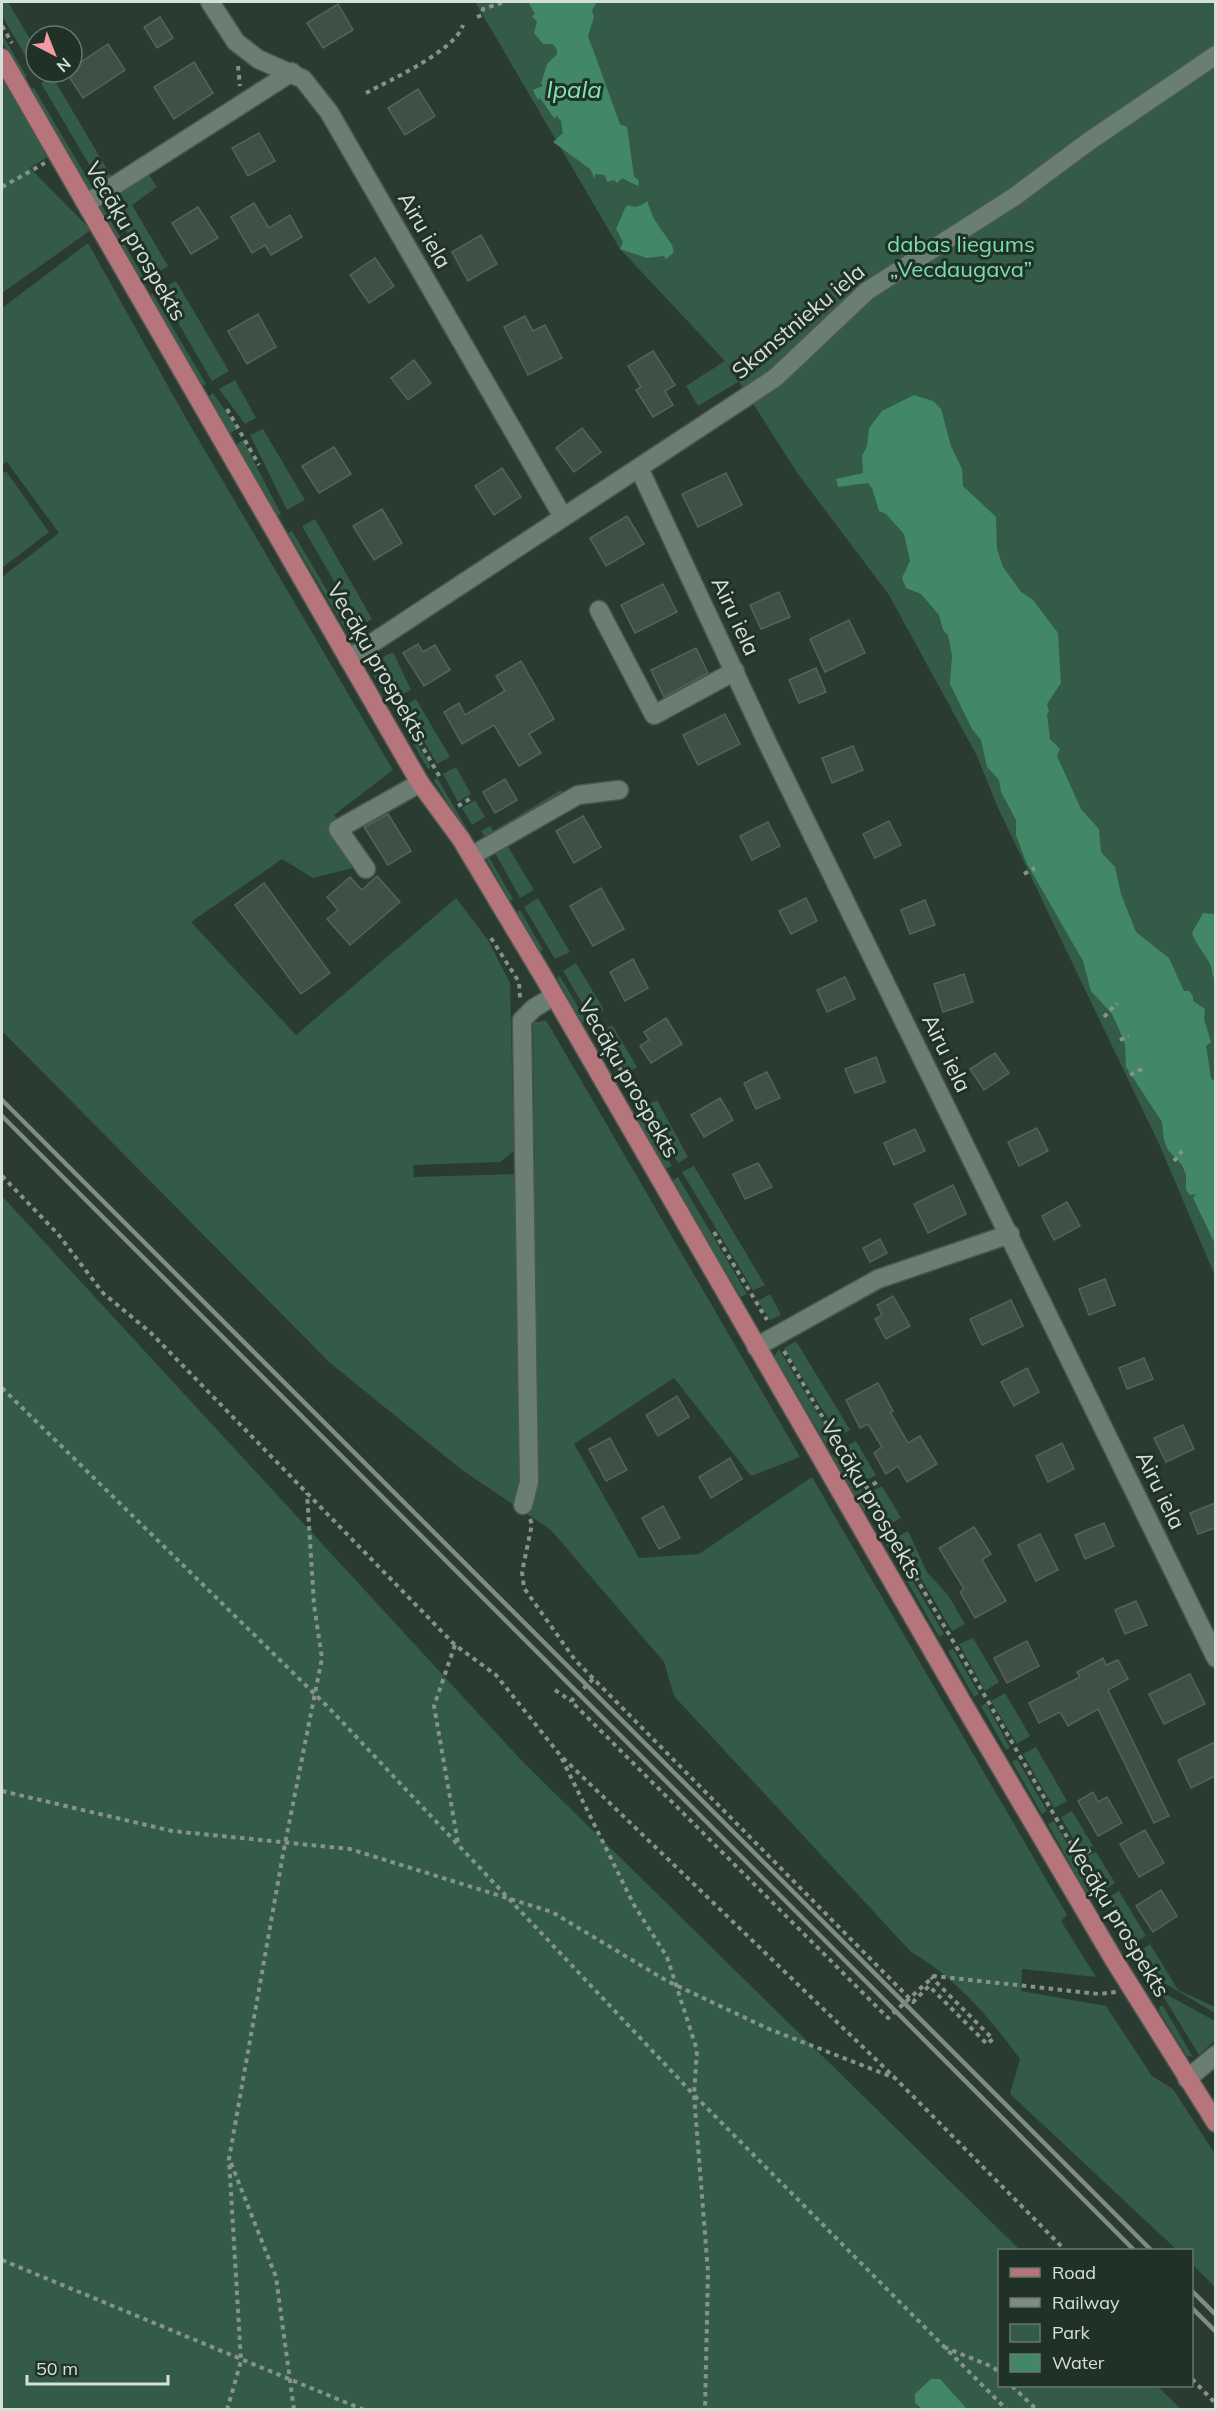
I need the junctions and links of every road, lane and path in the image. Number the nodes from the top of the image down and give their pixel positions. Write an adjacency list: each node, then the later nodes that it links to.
1 (210, 2): 5 (street, Airu iela)
2 (504, 2): 3 (path)
3 (477, 17)
4 (463, 26): 9 (path)
5 (236, 42): 8 (street, Airu iela); 10 (path)
6 (1215, 54): 14 (street, Skanstnieku iela)
7 (2, 58): 11 (main road, Vecāķu prospekts)
8 (292, 72): 10 (street); 15 (street, Airu iela)
9 (366, 93)
10 (241, 105): 13 (street)
11 (59, 155): 12 (path); 13 (main road, Vecāķu prospekts)
12 (2, 187)
13 (87, 203): 17 (main road, Vecāķu prospekts)
14 (639, 468): 15 (street, Skanstnieku iela); 18 (street, Airu iela)
15 (563, 518): 17 (street, Skanstnieku iela)
16 (599, 610): 18 (street)
17 (348, 659): 19 (main road, Vecāķu prospekts)
18 (735, 671): 39 (street, Airu iela)
19 (420, 783): 23 (main road, Vecāķu prospekts); 25 (street)
20 (619, 790): 23 (street)
21 (473, 797): 22 (path)
22 (458, 806)
23 (471, 856): 28 (main road, Vecāķu prospekts)
24 (1035, 868): 26 (path)
25 (366, 869)
26 (1024, 874)
27 (491, 938): 31 (path)
28 (554, 996): 31 (street); 40 (main road, Vecāķu prospekts)
29 (1117, 1003): 30 (path)
30 (1104, 1017)
31 (522, 1020): 45 (street)
32 (1129, 1036): 33 (path)
33 (1120, 1040)
34 (1146, 1067): 35 (path)
35 (1130, 1075)
36 (1182, 1151): 37 (path)
37 (1174, 1161)
38 (2, 1176): 44 (path)
39 (1010, 1234): 40 (street); 47 (street, Airu iela)
40 (756, 1347): 65 (main road, Vecāķu prospekts)
41 (2, 1388): 50 (path)
42 (879, 1481): 43 (path)
43 (865, 1489)
44 (305, 1490): 46 (path); 50 (path)
45 (523, 1505): 48 (path)
46 (455, 1645): 52 (path); 55 (path)
47 (1215, 1658)
48 (593, 1679): 51 (path); 62 (path)
49 (555, 1690): 51 (path)
50 (315, 1695): 54 (path); 55 (path)
51 (572, 1701): 62 (path)
52 (560, 1755): 60 (path); 64 (path)
53 (2, 1791): 54 (path)
54 (286, 1842): 58 (path); 68 (path)
55 (458, 1845): 58 (path)
56 (1094, 1848): 57 (path)
57 (1079, 1857)
58 (509, 1899): 60 (path); 66 (path)
59 (931, 1977): 61 (path); 62 (path); 62 (path)
60 (676, 1985): 64 (path); 66 (path)
61 (1111, 1994)
62 (909, 1997)
63 (1215, 2055): 65 (street)
64 (896, 2078): 69 (path)
65 (1187, 2079): 67 (main road, Vecāķu prospekts)
66 (694, 2095): 71 (path); 81 (path)
67 (1215, 2123)
68 (229, 2159): 72 (path); 74 (path)
69 (1064, 2249)
70 (2, 2260): 72 (path)
71 (941, 2346): 73 (path); 82 (path)
72 (241, 2361): 74 (path); 78 (path)
73 (998, 2372)
74 (291, 2380): 79 (path); 80 (path)
75 (1193, 2381): 77 (path)
76 (1014, 2387): 83 (path)
77 (1215, 2404)
78 (227, 2409)
79 (294, 2409)
80 (364, 2409)
81 (705, 2409)
82 (1007, 2409)
83 (1037, 2409)

